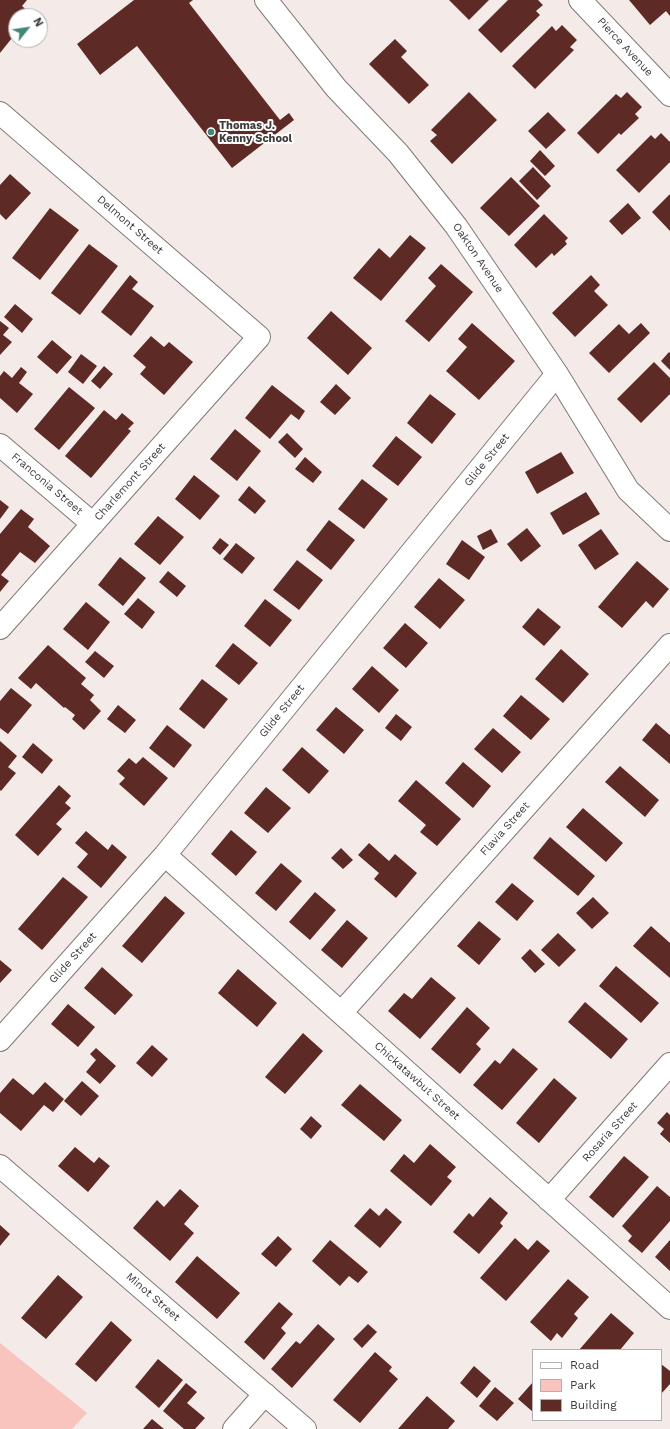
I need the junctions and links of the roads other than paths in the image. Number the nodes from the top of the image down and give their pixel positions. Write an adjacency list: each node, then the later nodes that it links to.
1 (266, 0): 6 (street, Oakton Avenue)
2 (580, 0): 3 (street, Pierce Avenue)
3 (670, 95)
4 (0, 113): 5 (street, Delmont Street)
5 (259, 337): 8 (street, Charlemont Street)
6 (557, 374): 9 (street, Oakton Avenue); 12 (street, Glide Street)
7 (0, 445): 8 (street, Franconia Street)
8 (93, 524): 10 (street, Charlemont Street)
9 (670, 530)
10 (0, 628)
11 (670, 645): 13 (street, Flavia Street)
12 (165, 855): 13 (street, Chickatawbut Street); 14 (street, Glide Street)
13 (341, 1012): 17 (street, Chickatawbut Street)
14 (0, 1040)
15 (670, 1064): 17 (street, Rosaria Street)
16 (0, 1166): 19 (street, Minot Street)
17 (549, 1200): 18 (street, Chickatawbut Street)
18 (670, 1308)
19 (265, 1394): 20 (street); 21 (street, Minot Street)
20 (234, 1429)
21 (305, 1429)

